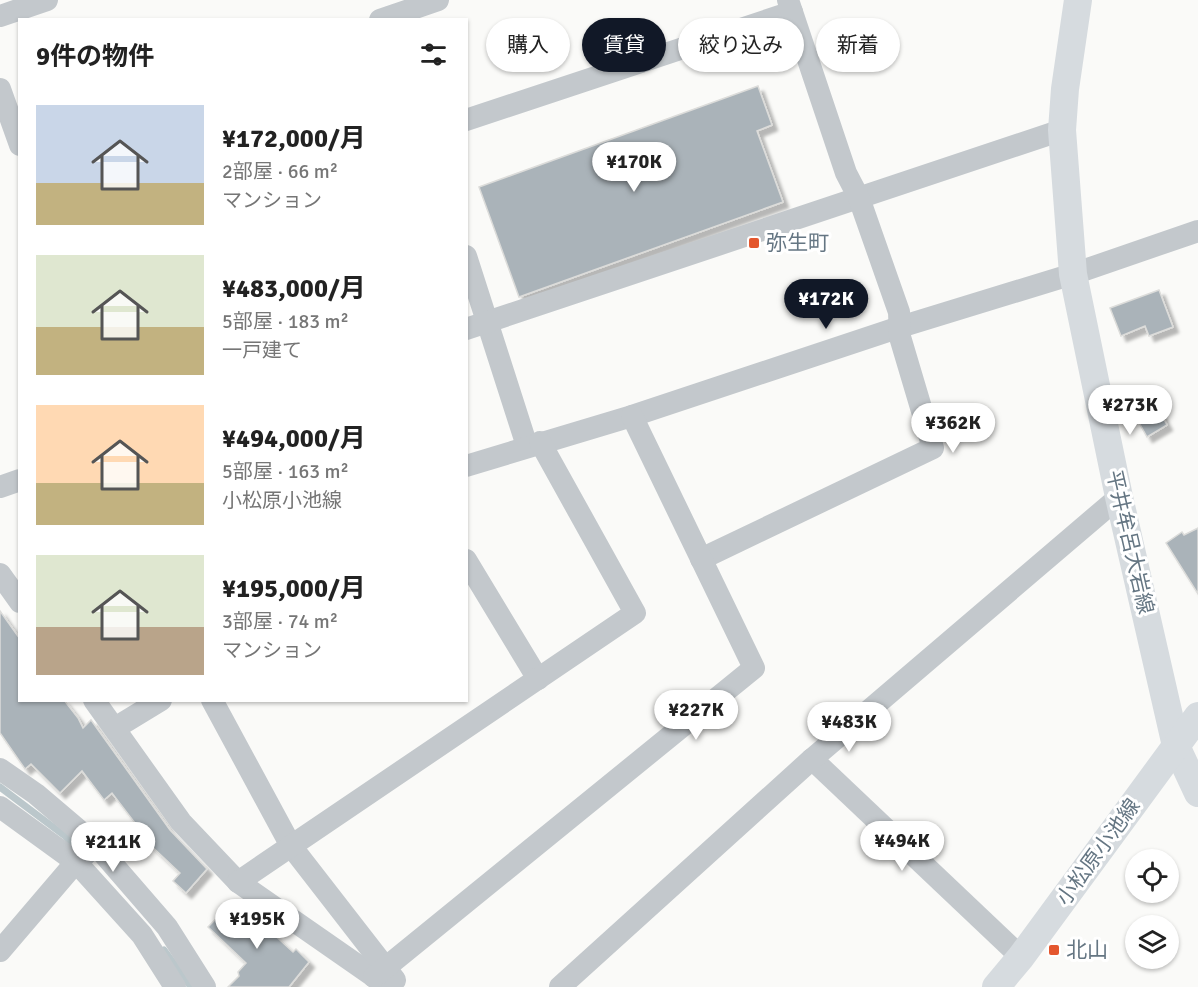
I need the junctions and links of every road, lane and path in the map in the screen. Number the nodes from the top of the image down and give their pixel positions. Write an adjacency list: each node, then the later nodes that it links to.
1 (47, 0): 6 (street)
2 (438, 0): 5 (street)
3 (1078, 0): 9 (main road, 平井牟呂大岩線)
4 (790, 6): 8 (street); 11 (street)
5 (384, 14)
6 (0, 16)
7 (0, 88): 10 (street)
8 (468, 119)
9 (1062, 129): 11 (street); 14 (main road, 平井牟呂大岩線)
10 (18, 140)
11 (858, 198): 15 (street); 16 (street)
12 (1198, 231): 14 (street)
13 (468, 262): 15 (street)
14 (1074, 274): 16 (street); 23 (main road, 平井牟呂大岩線)
15 (489, 321): 17 (street); 19 (street)
16 (900, 327): 18 (street); 24 (street)
17 (468, 328)
18 (632, 416): 19 (street); 24 (street)
19 (534, 444): 20 (street); 28 (street)
20 (468, 465)
21 (18, 481): 22 (street)
22 (0, 487)
23 (1119, 497): 34 (main road, 平井牟呂大岩線); 35 (street)
24 (701, 559): 46 (street)
25 (468, 563): 28 (street)
26 (0, 574): 27 (street)
27 (18, 599)
28 (538, 679): 40 (street)
29 (96, 702): 33 (street)
30 (158, 702): 33 (street)
31 (213, 702): 40 (street)
32 (1198, 717): 34 (main road, 小松原小池線)
33 (115, 728): 42 (street)
34 (1176, 746): 37 (main road, 平井牟呂大岩線); 44 (main road, 小松原小池線)
35 (812, 759): 44 (street); 50 (street)
36 (0, 769): 39 (street)
37 (1198, 793)
38 (0, 807): 41 (street)
39 (96, 845): 41 (street); 45 (street)
40 (291, 846): 42 (street); 46 (street)
41 (76, 862): 43 (street); 47 (street)
42 (238, 882): 46 (street)
43 (0, 951)
44 (1021, 957): 51 (main road, 小松原小池線)
45 (187, 960): 47 (street); 48 (street)
46 (382, 977): 49 (street)
47 (164, 982)
48 (205, 987)
49 (401, 987)
50 (560, 987)
51 (996, 987)

